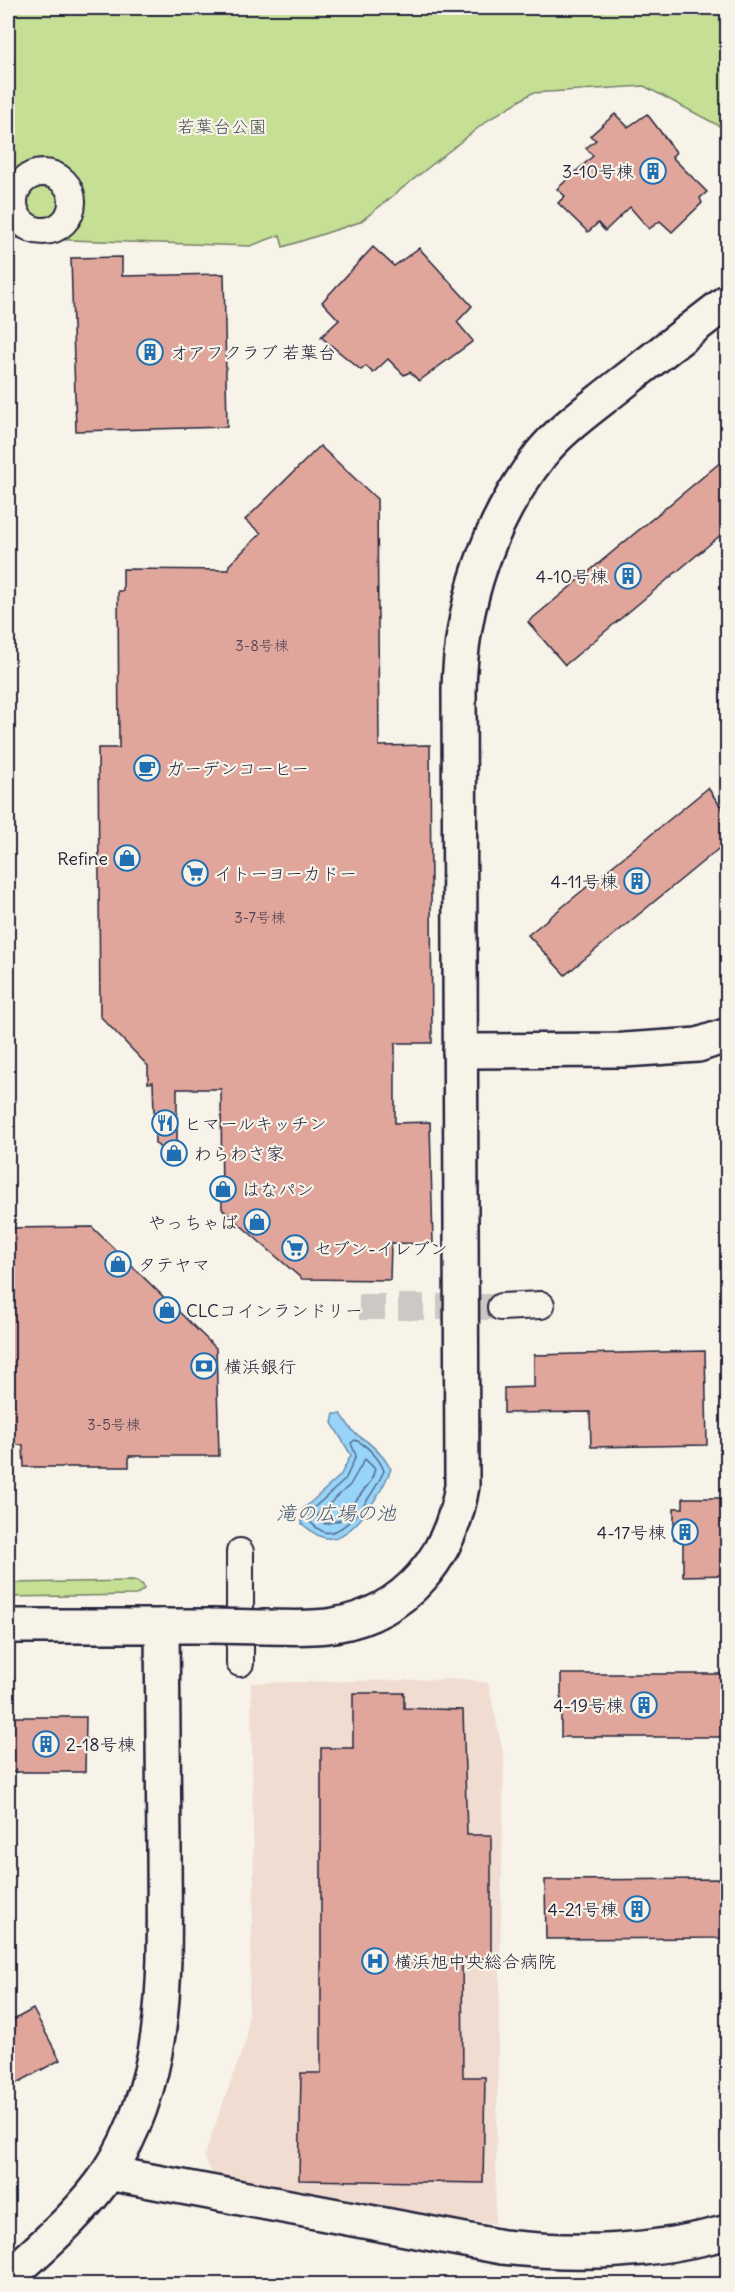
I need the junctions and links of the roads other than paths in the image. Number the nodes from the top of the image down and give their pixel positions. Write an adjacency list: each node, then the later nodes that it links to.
1 (728, 301): 3 (street)
2 (728, 1035): 3 (street)
3 (460, 1051): 8 (street, bridge)
4 (542, 1305): 5 (street)
5 (501, 1307)
6 (240, 1552): 9 (street)
7 (8, 1626): 8 (street)
8 (162, 1626): 10 (street)
9 (240, 1663)
10 (108, 2173): 11 (street); 12 (street)
11 (728, 2232)
12 (8, 2278)

